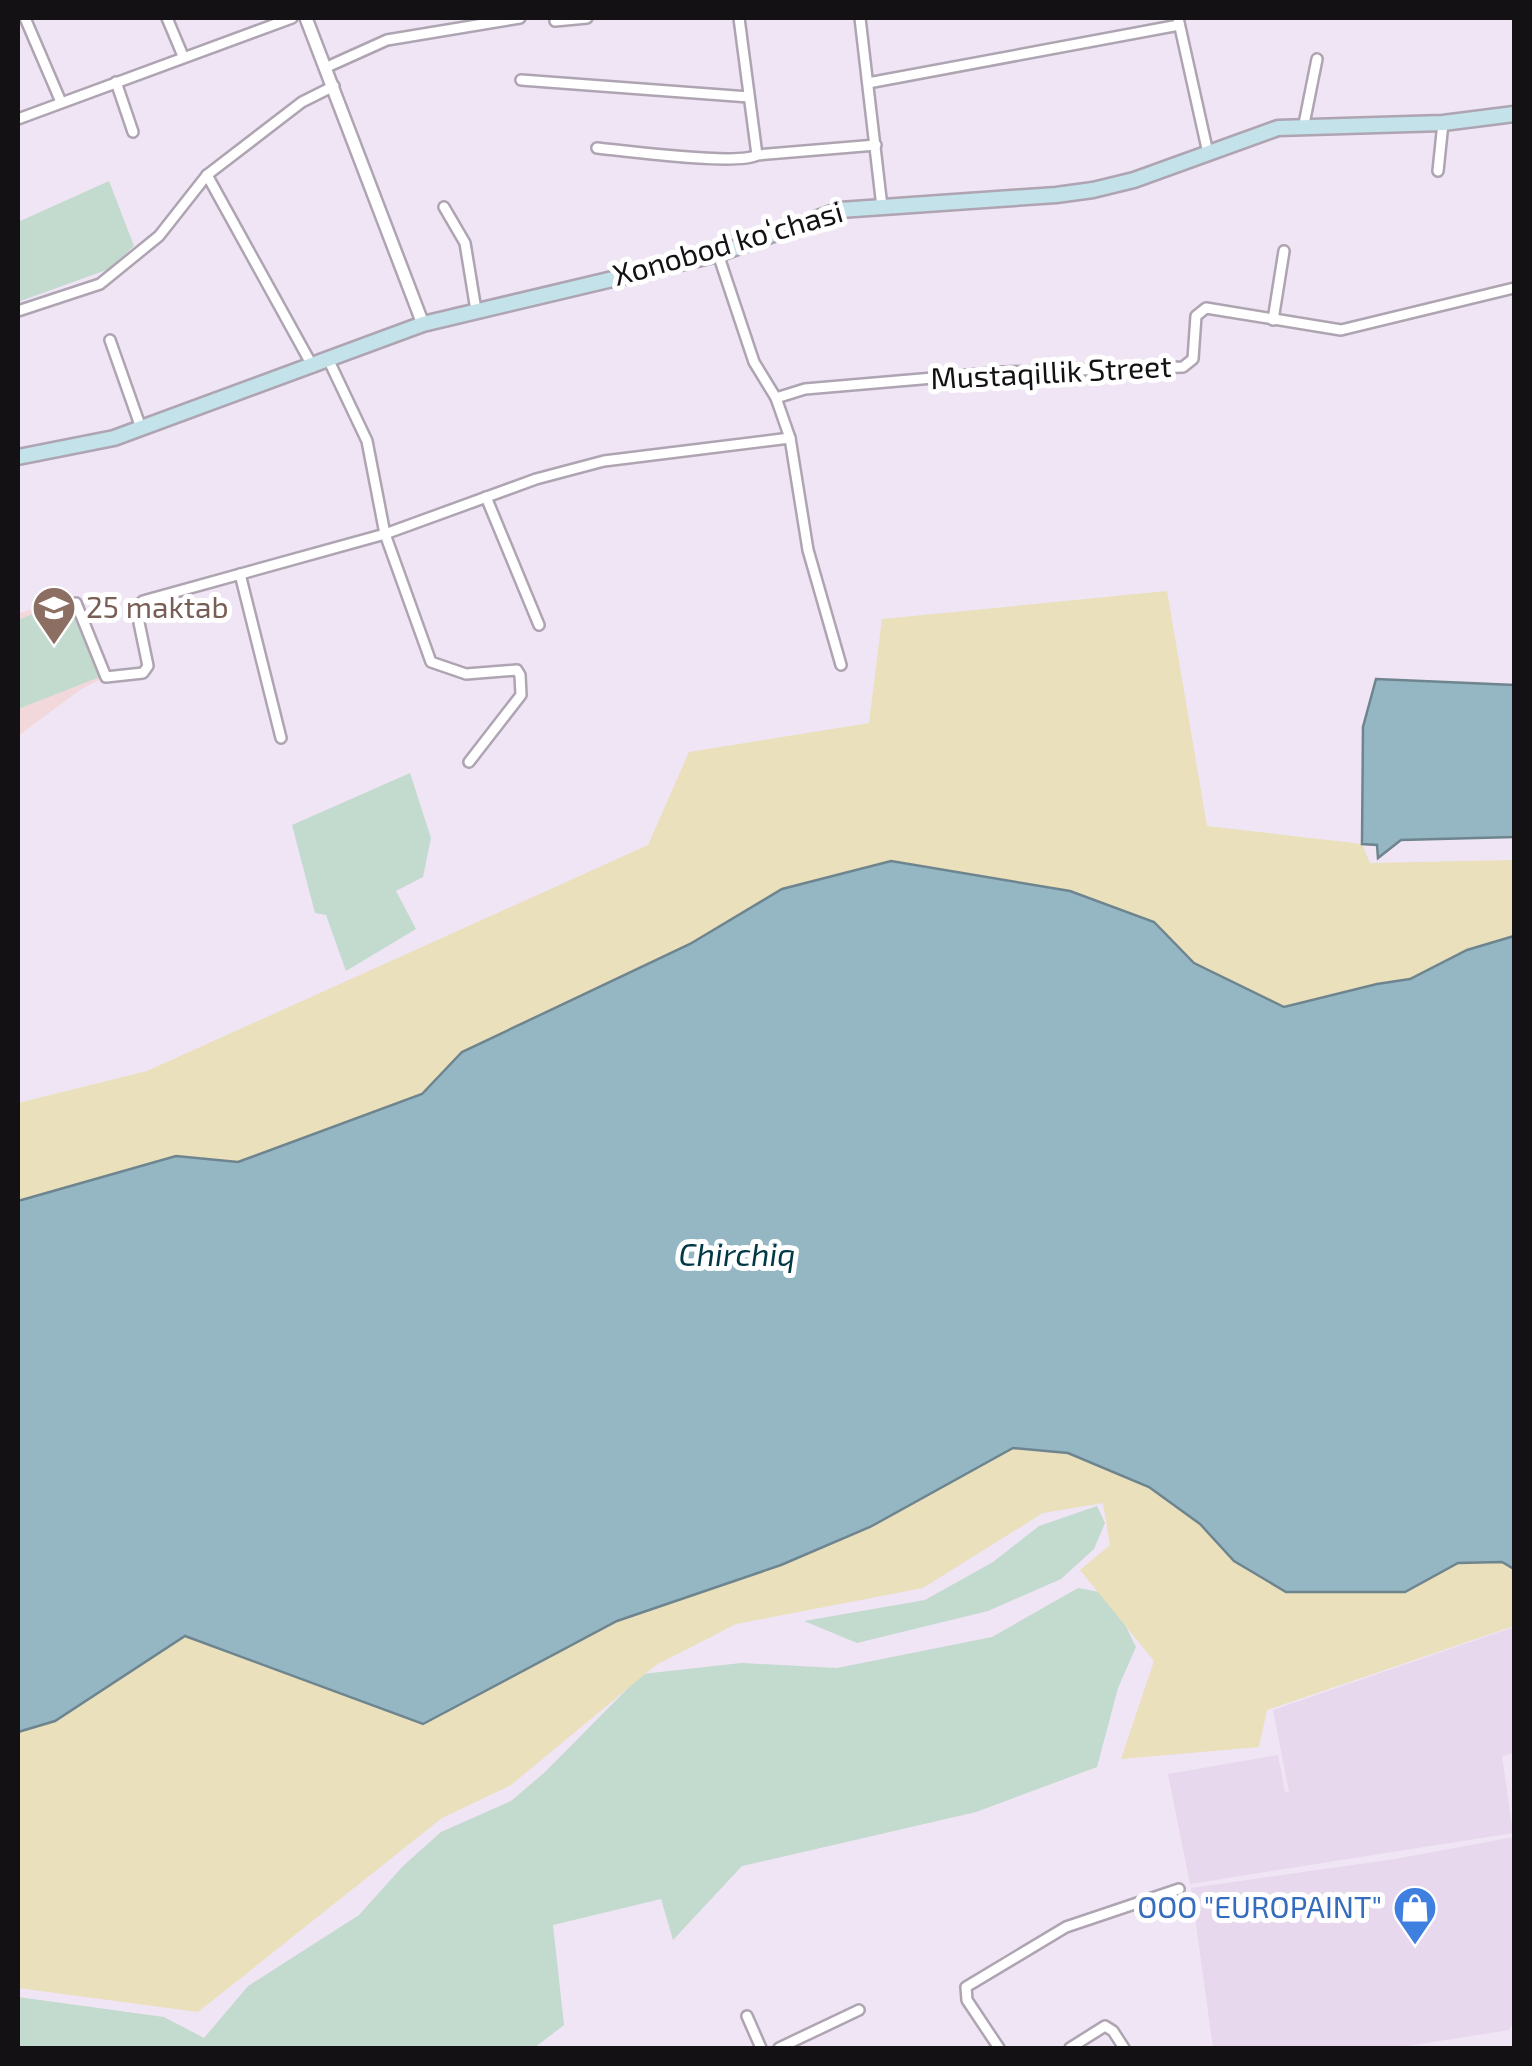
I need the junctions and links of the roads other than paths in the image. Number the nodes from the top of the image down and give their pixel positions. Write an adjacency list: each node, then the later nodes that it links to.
1 (25, 18): 19 (street)
2 (167, 18): 11 (street)
3 (292, 18): 11 (street)
4 (306, 18): 13 (street)
5 (520, 18): 13 (street)
6 (587, 18): 9 (street)
7 (739, 18): 18 (street)
8 (860, 18): 16 (street)
9 (555, 21)
10 (1179, 21): 16 (street); 27 (street)
11 (183, 56): 15 (street)
12 (1318, 58): 23 (street)
13 (326, 66): 17 (street)
14 (521, 80): 18 (street)
15 (116, 82): 19 (street); 24 (street)
16 (868, 83): 25 (street)
17 (334, 86): 30 (street); 39 (street)
18 (748, 97): 28 (street)
19 (61, 102): 21 (street)
20 (1514, 114): 22 (main road, Xonobod koʻchasi)
21 (18, 119)
22 (1443, 123): 23 (main road, Xonobod koʻchasi); 29 (street)
23 (1304, 124): 27 (main road, Xonobod koʻchasi)
24 (134, 132)
25 (876, 145): 28 (street); 32 (street)
26 (598, 148): 28 (street)
27 (1208, 153): 32 (main road, Xonobod koʻchasi)
28 (757, 155)
29 (1438, 171)
30 (207, 175): 37 (street); 42 (street)
31 (444, 207): 36 (street)
32 (882, 207): 34 (main road, Xonobod koʻchasi)
33 (1284, 251): 38 (street)
34 (718, 254): 36 (main road, Xonobod koʻchasi); 43 (street)
35 (1514, 288): 38 (street, Mustaqillik Street)
36 (476, 310): 39 (main road, Xonobod koʻchasi)
37 (18, 311)
38 (1273, 320): 43 (street, Mustaqillik Street)
39 (423, 324): 41 (main road, Xonobod koʻchasi)
40 (110, 340): 44 (street)
41 (329, 362): 42 (main road, Xonobod koʻchasi); 48 (street)
42 (313, 367): 44 (main road, Xonobod koʻchasi)
43 (776, 398): 45 (street)
44 (141, 428): 46 (main road, Xonobod koʻchasi)
45 (790, 438): 47 (street); 52 (street)
46 (18, 457)
47 (486, 496): 48 (street); 51 (street)
48 (385, 534): 49 (street); 54 (street)
49 (240, 574): 50 (street); 53 (street)
50 (76, 603)
51 (539, 625)
52 (842, 665)
53 (281, 738)
54 (469, 762)
55 (1179, 1889): 60 (street)
56 (859, 2010): 59 (street)
57 (748, 2016): 58 (street)
58 (760, 2048)
59 (779, 2048)
60 (999, 2048)
61 (1070, 2048): 62 (street)
62 (1124, 2048)

